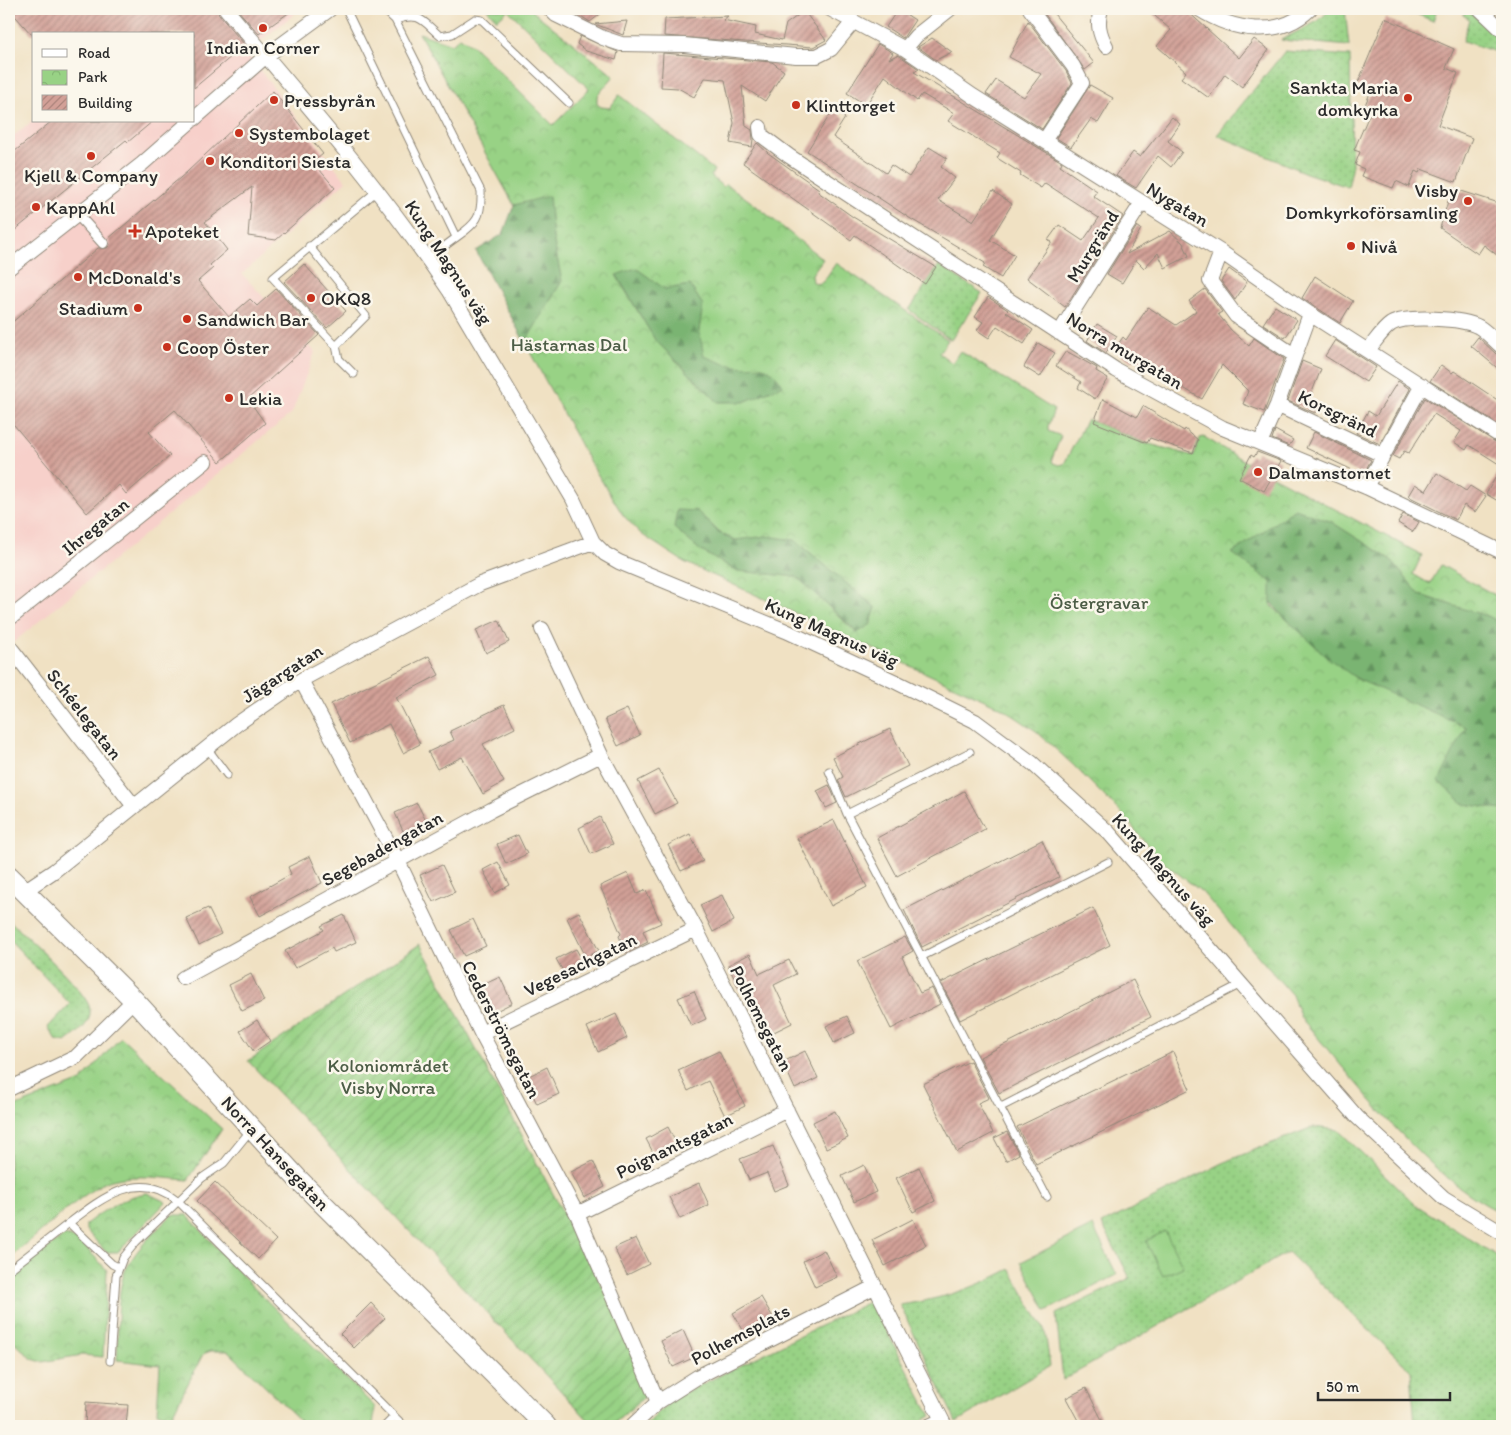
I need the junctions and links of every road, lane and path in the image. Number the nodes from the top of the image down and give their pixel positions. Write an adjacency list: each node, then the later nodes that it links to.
1 (226, 9): 18 (street, Kung Magnus väg)
2 (330, 9): 18 (street)
3 (346, 9): 27 (lane)
4 (383, 9): 13 (lane)
5 (830, 9): 14 (street, Nygatan)
6 (950, 9): 17 (street)
7 (1030, 9): 23 (street)
8 (1100, 9): 16 (street)
9 (1199, 9): 10 (street)
10 (1310, 9)
11 (1480, 9): 15 (street)
12 (557, 11): 14 (street)
13 (395, 20): 19 (lane); 27 (lane)
14 (853, 22): 17 (street, Nygatan)
15 (1502, 30)
16 (1106, 46)
17 (905, 49): 23 (street, Nygatan)
18 (266, 56): 20 (street); 24 (street, Kung Magnus väg)
19 (569, 103)
20 (195, 117)
21 (190, 122): 26 (street)
22 (760, 127): 34 (street, Norra murgatan)
23 (1044, 141): 25 (street, Nygatan)
24 (378, 190): 29 (lane); 31 (street, Kung Magnus väg)
25 (1141, 204): 30 (street, Nygatan); 34 (street, Murgränd)
26 (77, 214): 28 (street); 32 (street)
27 (456, 237): 31 (lane)
28 (103, 244)
29 (309, 246): 35 (lane); 35 (lane)
30 (1221, 252): 33 (street, Nygatan); 38 (street)
31 (428, 259): 47 (street, Kung Magnus väg)
32 (9, 268)
33 (1310, 314): 37 (street, Nygatan); 38 (street)
34 (1059, 333): 43 (street, Norra murgatan)
35 (336, 346): 39 (lane)
36 (1502, 348): 37 (street)
37 (1368, 350): 40 (street, Nygatan)
38 (1294, 355): 41 (street)
39 (354, 374)
40 (1422, 385): 42 (street, Nygatan); 44 (street)
41 (1277, 405): 43 (street); 44 (street, Korsgränd)
42 (1502, 437)
43 (1260, 443): 46 (street, Norra murgatan)
44 (1382, 455): 46 (street)
45 (205, 462): 49 (street, Ihregatan)
46 (1366, 487): 48 (street, Norra murgatan)
47 (593, 542): 52 (street, Jägargatan); 67 (street, Kung Magnus väg)
48 (1502, 552)
49 (9, 619)
50 (542, 628): 55 (street, Polhemsgatan)
51 (9, 646): 58 (street, Schéelegatan)
52 (301, 680): 53 (street, Jägargatan); 60 (street, Cederströmsgatan)
53 (207, 748): 57 (lane); 58 (street, Jägargatan)
54 (970, 752): 59 (lane)
55 (601, 754): 60 (street, Segebadengatan); 64 (street, Polhemsgatan)
56 (829, 771): 59 (lane)
57 (226, 775)
58 (133, 805): 63 (street, Jägargatan)
59 (847, 814): 65 (lane)
60 (398, 861): 66 (street, Segebadengatan); 69 (street, Cederströmsgatan)
61 (1108, 862): 65 (lane)
62 (9, 876): 63 (main road, Norra Hansegatan)
63 (24, 891): 68 (main road, Norra Hansegatan)
64 (696, 929): 69 (street, Vegesachgatan); 72 (street, Polhemsgatan)
65 (923, 956): 71 (lane)
66 (183, 978)
67 (1241, 984): 71 (lane); 78 (street, Kung Magnus väg)
68 (134, 1000): 70 (street); 73 (main road, Norra Hansegatan)
69 (481, 1034): 76 (street, Cederströmsgatan)
70 (9, 1090)
71 (1001, 1107): 74 (lane)
72 (787, 1110): 76 (street, Poignantsgatan); 81 (street, Polhemsgatan)
73 (252, 1129): 75 (lane); 88 (main road, Norra Hansegatan)
74 (1047, 1197)
75 (178, 1201): 77 (lane); 79 (lane); 84 (lane)
76 (577, 1214): 83 (street, Cederströmsgatan)
77 (69, 1223): 79 (lane); 80 (lane)
78 (1502, 1233)
79 (118, 1267): 82 (lane)
80 (9, 1270)
81 (874, 1287): 83 (street, Polhemsplats); 85 (street, Polhemsgatan)
82 (110, 1360)
83 (658, 1402): 89 (street, Polhemsplats)
84 (394, 1417): 86 (lane); 87 (lane)
85 (944, 1423): 90 (street)
86 (385, 1426)
87 (404, 1426)
88 (546, 1426)
89 (632, 1426)
90 (929, 1426)

